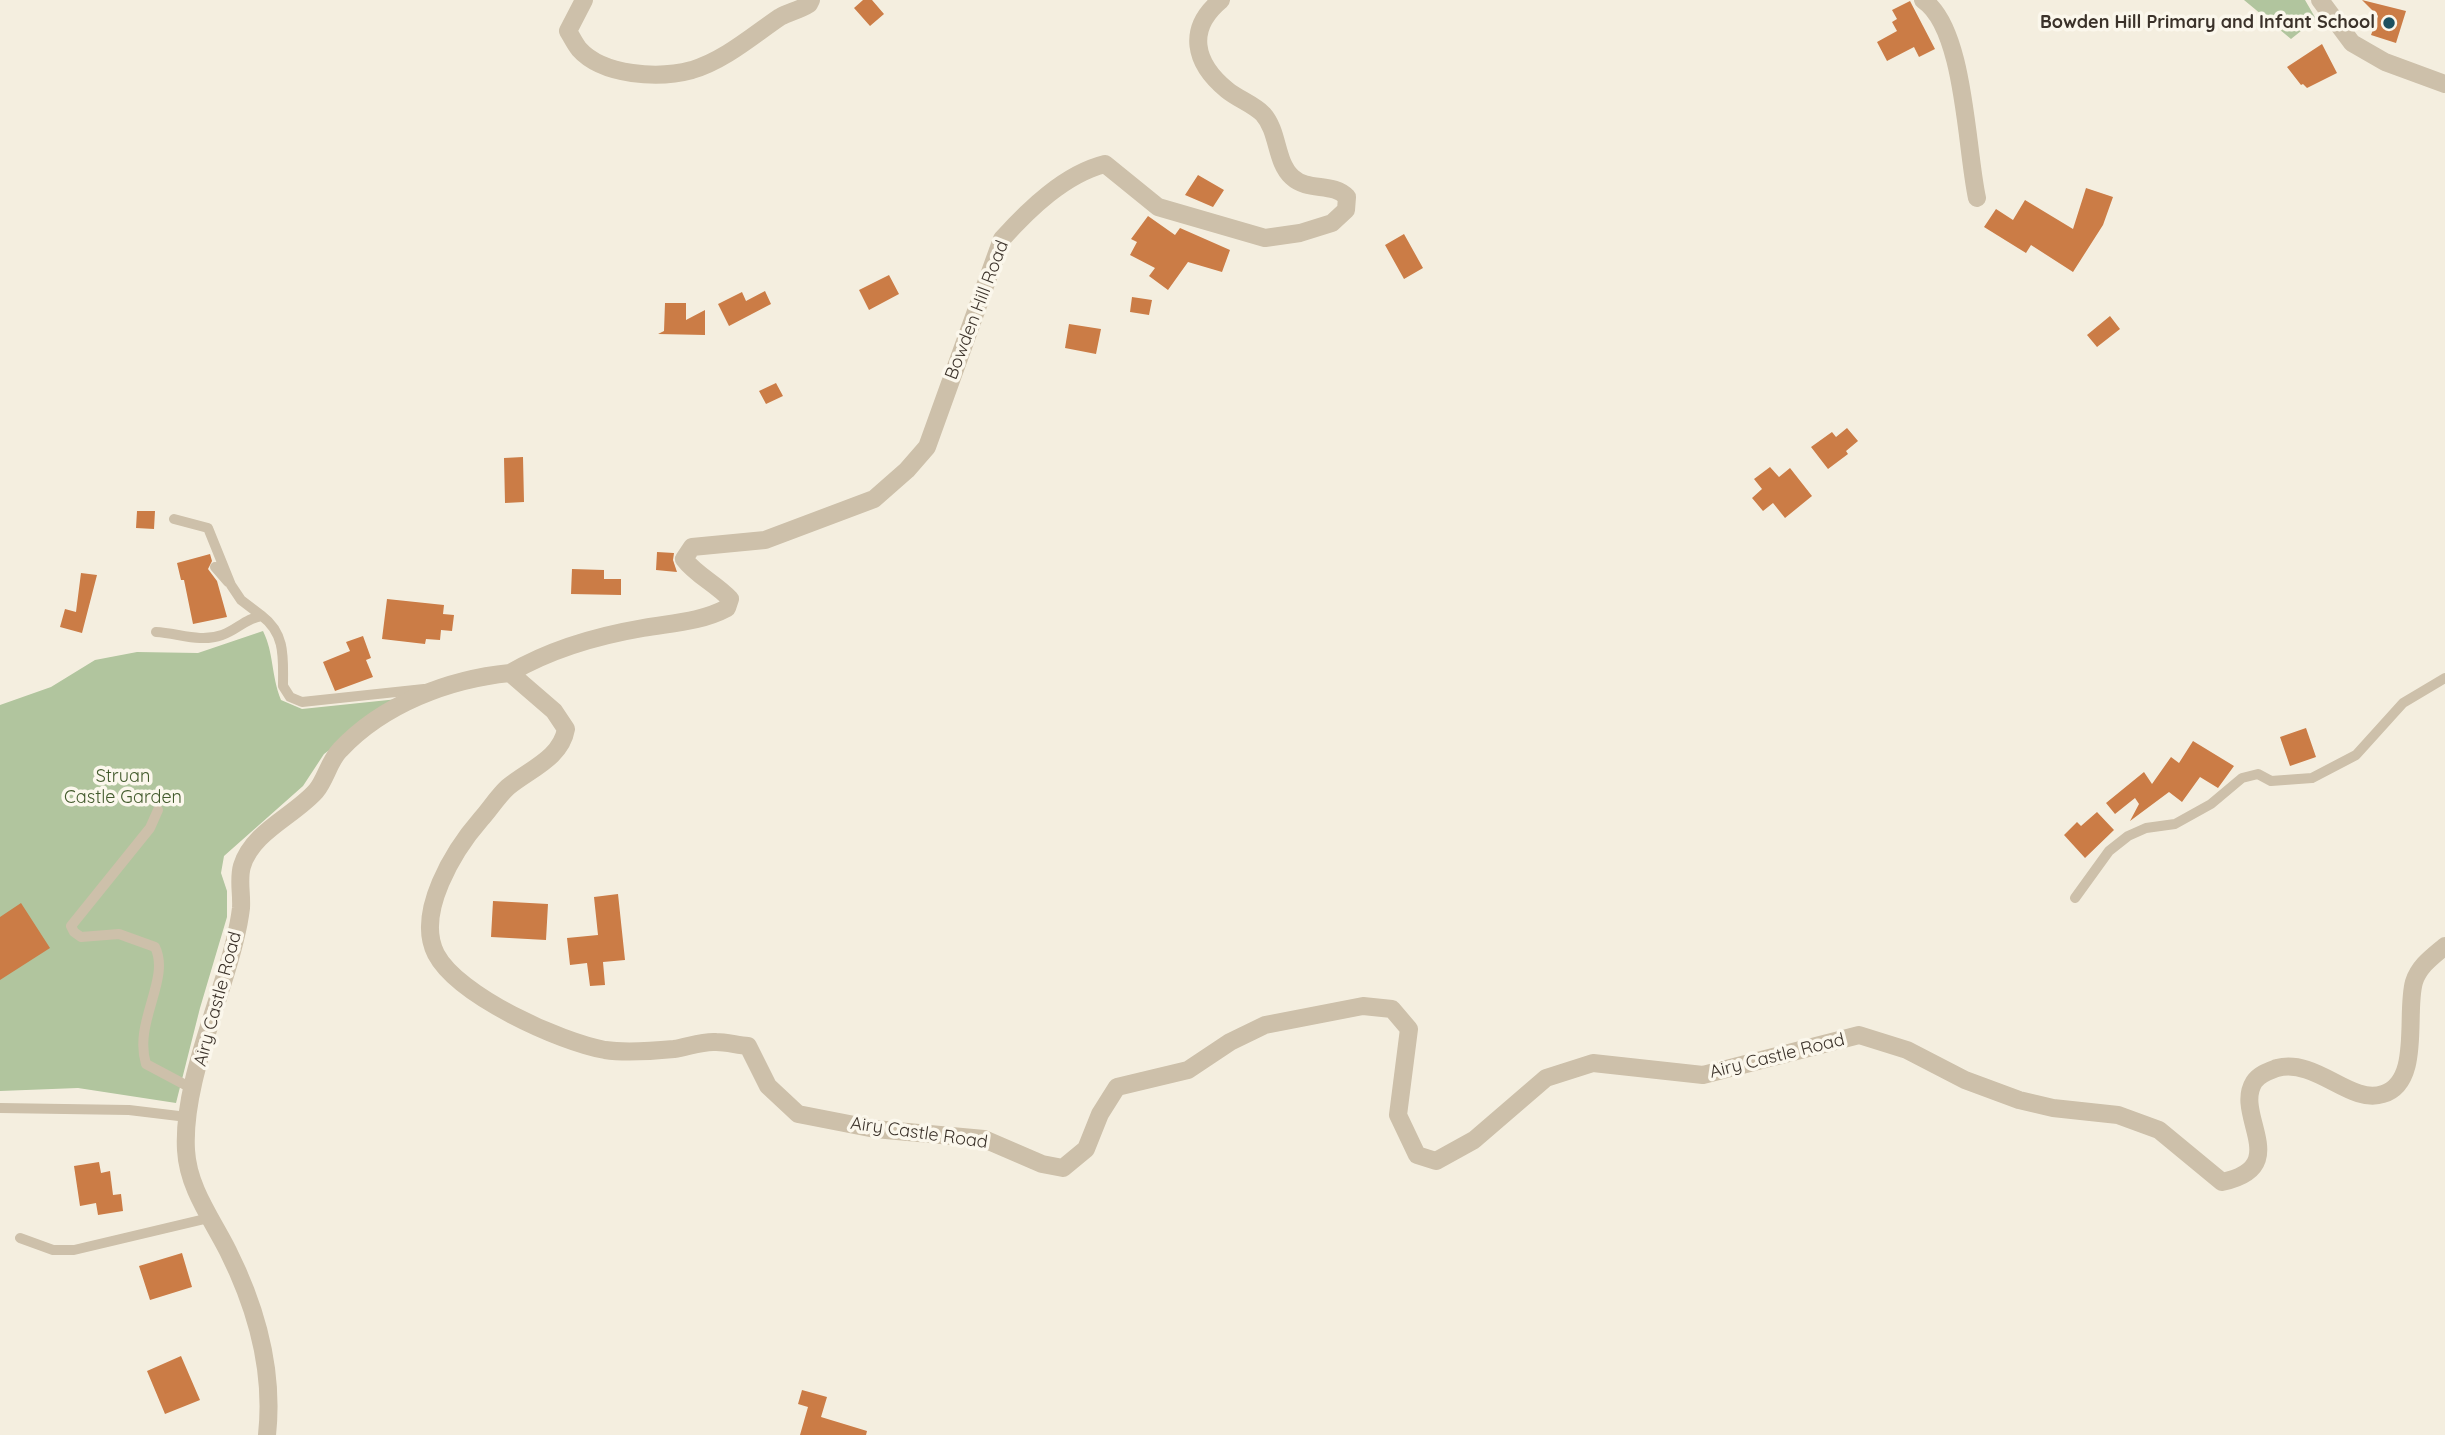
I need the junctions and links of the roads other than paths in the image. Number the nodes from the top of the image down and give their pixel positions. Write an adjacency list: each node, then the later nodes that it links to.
1 (584, 0): 2 (street)
2 (811, 0)
3 (1221, 0): 13 (street, Bowden Hill Road)
4 (1923, 0): 7 (street)
5 (2320, 0): 6 (street)
6 (2445, 84)
7 (1977, 198)
8 (174, 519): 10 (lane)
9 (215, 567): 10 (lane)
10 (231, 585): 11 (lane)
11 (262, 616): 12 (lane); 15 (lane)
12 (156, 632)
13 (510, 673): 15 (street, Airy Castle Road); 18 (street, Airy Castle Road)
14 (2445, 678): 17 (lane)
15 (442, 687): 19 (street, Airy Castle Road)
16 (158, 810): 19 (lane)
17 (2075, 898)
18 (2445, 946)
19 (193, 1089): 21 (street, Airy Castle Road)
20 (0, 1108): 21 (lane)
21 (187, 1117): 22 (street, Airy Castle Road)
22 (209, 1218): 23 (lane); 24 (street, Airy Castle Road)
23 (20, 1238)
24 (267, 1435)

